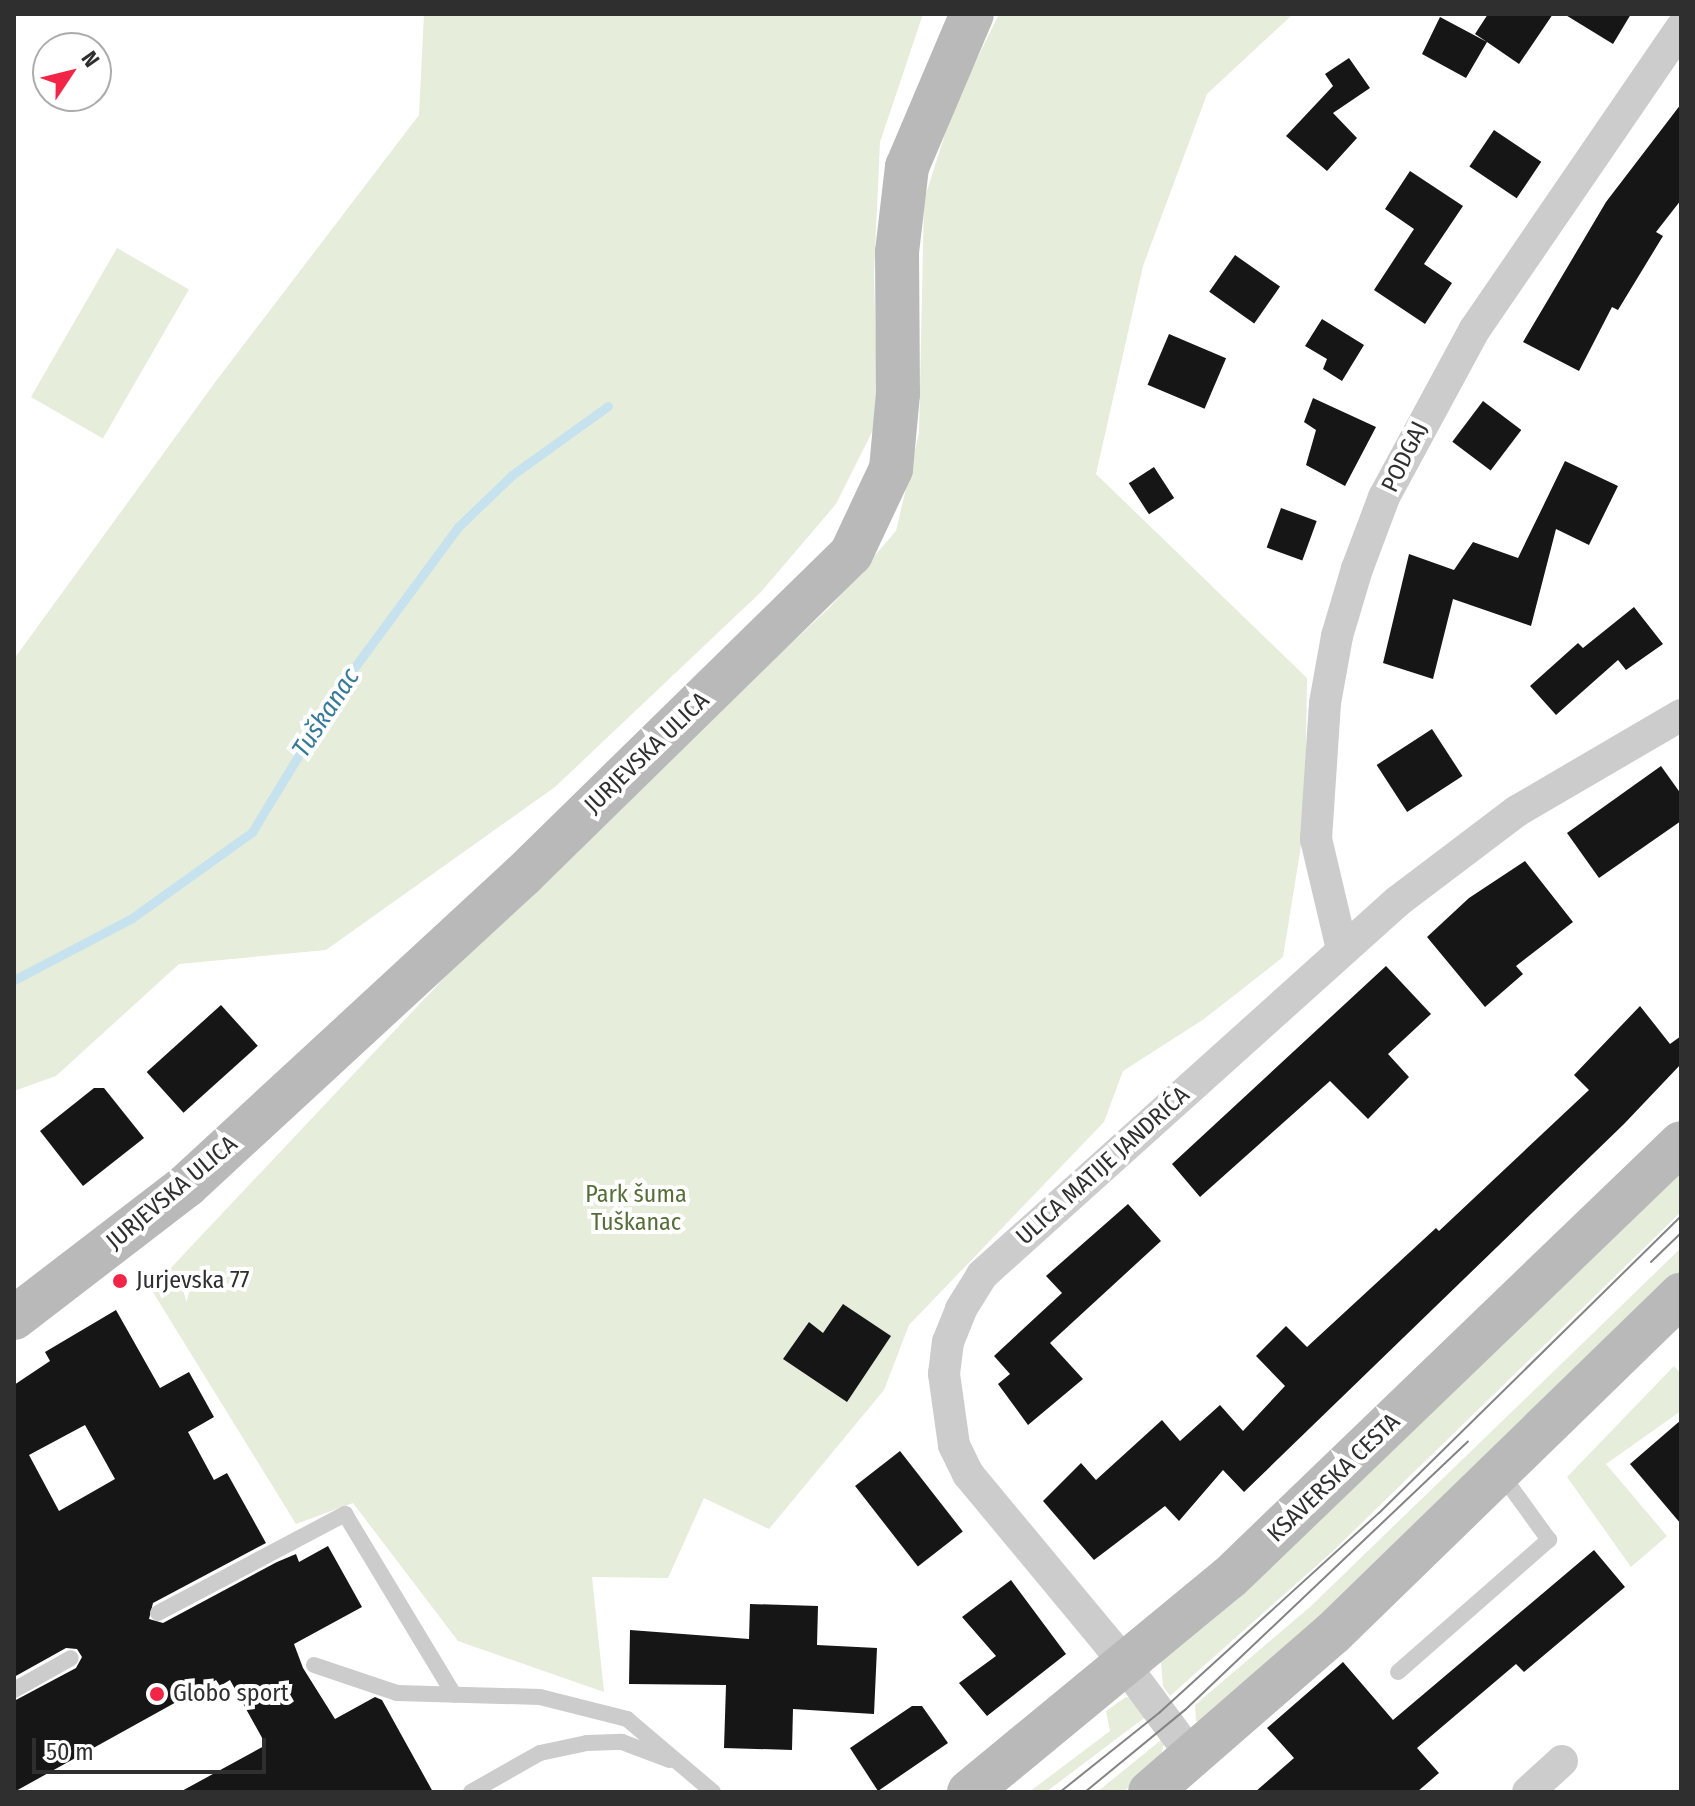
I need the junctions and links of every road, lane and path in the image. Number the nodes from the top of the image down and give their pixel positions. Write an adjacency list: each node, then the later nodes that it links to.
1 (972, 14): 7 (main road, JURJEVSKA ULICA)
2 (1681, 28): 4 (street, PODGAJ)
3 (1681, 715): 4 (street, ULICA MATIJE JANDRIĆA)
4 (1342, 949): 12 (street, ULICA MATIJE JANDRIĆA)
5 (1681, 1143): 12 (main road, KSAVERSKA CESTA)
6 (1679, 1300): 8 (main road)
7 (14, 1318)
8 (1501, 1473): 13 (lane); 16 (main road)
9 (158, 1613): 15 (lane)
10 (71, 1658): 14 (lane)
11 (314, 1665): 15 (lane)
12 (1126, 1667): 16 (street, ULICA MATIJE JANDRIĆA); 21 (main road, KSAVERSKA CESTA)
13 (1398, 1672)
14 (14, 1690)
15 (454, 1695): 18 (lane)
16 (1192, 1756): 22 (main road)
17 (1562, 1761): 23 (street)
18 (683, 1765): 19 (lane); 20 (lane)
19 (471, 1792)
20 (713, 1792)
21 (969, 1792)
22 (1150, 1792)
23 (1528, 1792)

